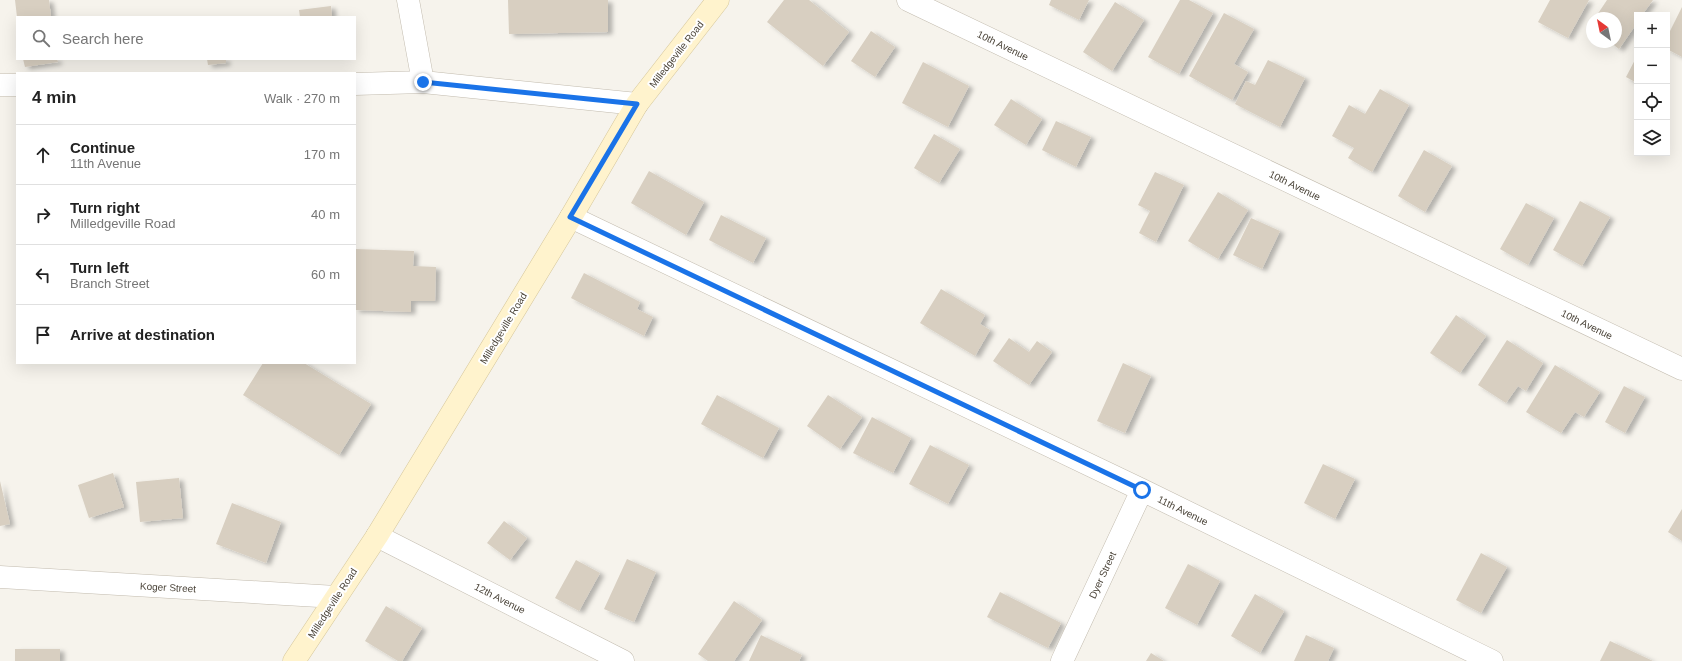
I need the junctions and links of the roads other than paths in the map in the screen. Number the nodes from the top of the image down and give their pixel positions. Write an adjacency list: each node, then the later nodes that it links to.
1 (408, 0): 4 (street)
2 (718, 0): 8 (main road, Milledgeville Road)
3 (908, 0): 10 (street, 10th Avenue)
4 (423, 82): 5 (street); 8 (street)
5 (356, 84)
6 (0, 85): 7 (street)
7 (16, 85)
8 (637, 104): 9 (main road, Milledgeville Road)
9 (570, 217): 11 (street, 11th Avenue); 12 (main road, Milledgeville Road)
10 (1682, 369)
11 (1142, 490): 17 (street, Dyer Street); 18 (street, 11th Avenue)
12 (377, 536): 14 (main road, Milledgeville Road); 16 (street, 12th Avenue)
13 (0, 577): 14 (street, Koger Street)
14 (336, 597): 15 (main road, Milledgeville Road)
15 (294, 661)
16 (623, 661)
17 (1062, 661)
18 (1492, 661)

